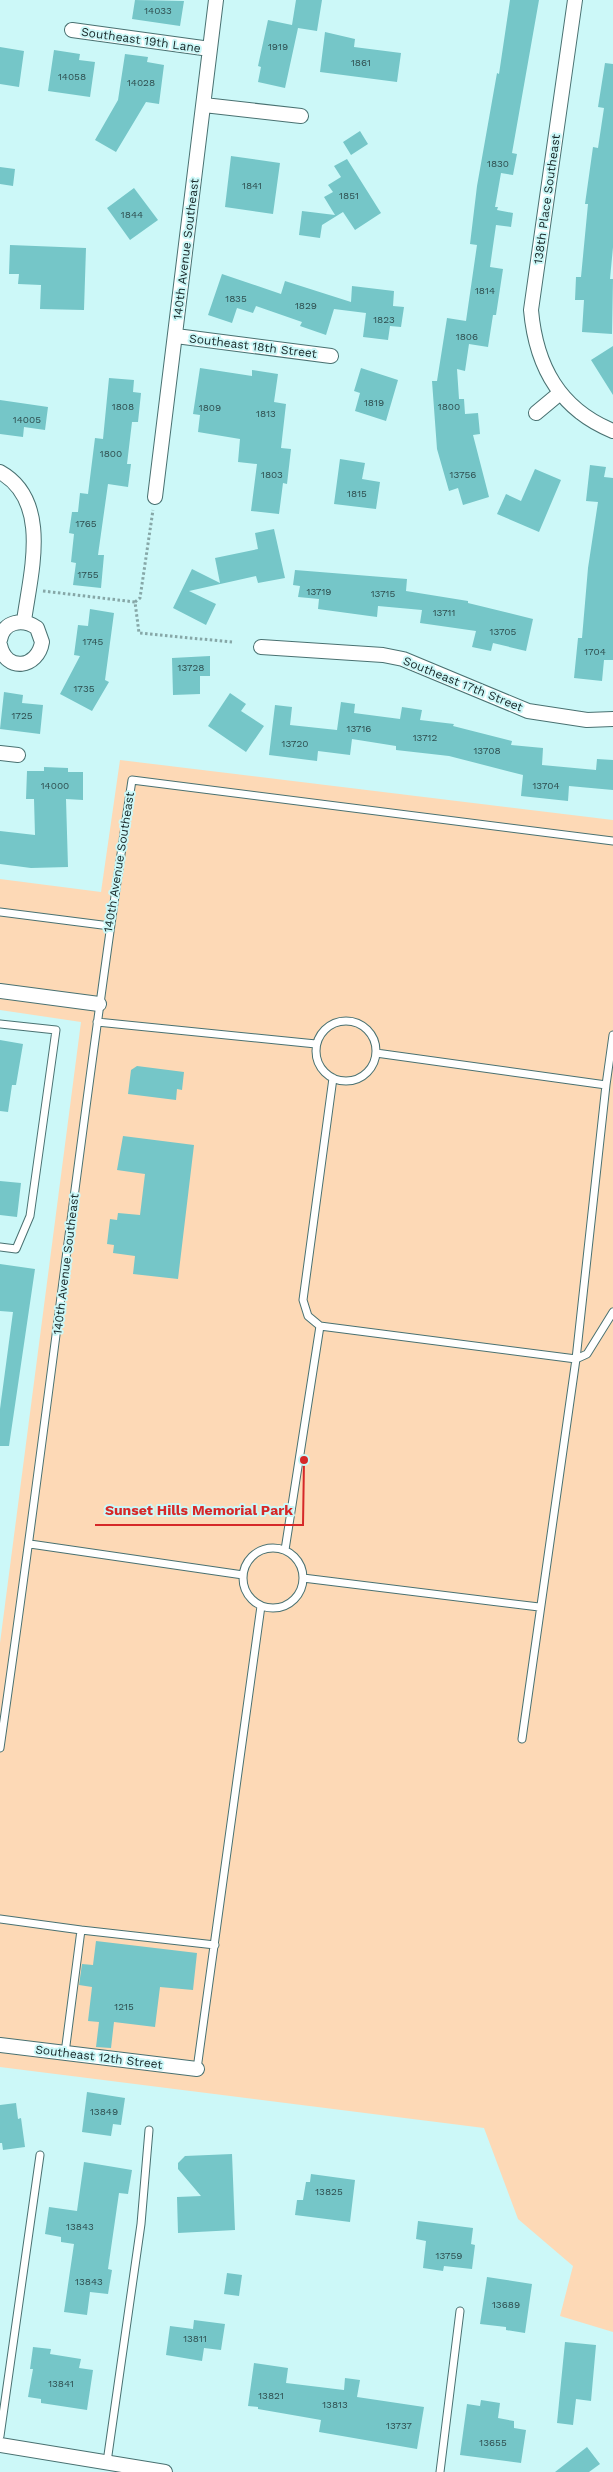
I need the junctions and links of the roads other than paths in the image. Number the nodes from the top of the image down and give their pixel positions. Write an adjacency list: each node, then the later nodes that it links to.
1 (216, 0): 4 (street, 140th Avenue Southeast)
2 (575, 0): 9 (street, 138th Place Southeast)
3 (72, 30): 4 (street, Southeast 19th Lane)
4 (210, 49): 5 (street, 140th Avenue Southeast)
5 (204, 105): 6 (street); 7 (street, 140th Avenue Southeast)
6 (301, 116)
7 (176, 336): 8 (street, Southeast 18th Street); 13 (street, 140th Avenue Southeast)
8 (331, 356)
9 (560, 393): 10 (street); 11 (street)
10 (536, 413)
11 (613, 431)
12 (0, 472): 14 (street)
13 (155, 497)
14 (24, 622): 15 (street); 16 (street)
15 (0, 640)
16 (0, 646)
17 (261, 646): 18 (street, Southeast 17th Street)
18 (609, 720)
19 (0, 753): 20 (street)
20 (18, 755)
21 (613, 841): 23 (lane, 140th Avenue Southeast)
22 (0, 912): 23 (lane)
23 (110, 926): 25 (lane, 140th Avenue Southeast)
24 (0, 991): 25 (street)
25 (99, 1004): 26 (lane, 140th Avenue Southeast)
26 (97, 1022): 29 (lane); 37 (lane, 140th Avenue Southeast)
27 (0, 1024): 33 (lane)
28 (613, 1035): 32 (lane)
29 (316, 1044): 30 (lane); 31 (lane)
30 (376, 1053): 31 (lane); 32 (lane)
31 (333, 1078): 35 (lane)
32 (606, 1085): 36 (lane)
33 (0, 1247)
34 (613, 1312): 36 (lane)
35 (320, 1326): 36 (lane); 38 (lane)
36 (576, 1359): 42 (lane)
37 (30, 1544): 39 (lane); 44 (lane, 140th Avenue Southeast)
38 (285, 1550): 39 (lane); 40 (lane)
39 (243, 1575): 41 (lane)
40 (303, 1578): 41 (lane); 42 (lane)
41 (261, 1606): 47 (lane)
42 (539, 1607): 43 (lane)
43 (522, 1739)
44 (0, 1748)
45 (0, 1919): 46 (lane)
46 (81, 1930): 47 (lane); 49 (lane)
47 (214, 1945): 50 (lane)
48 (0, 2045): 49 (street, Southeast 12th Street)
49 (64, 2053): 50 (street, Southeast 12th Street)
50 (197, 2069)
51 (149, 2130): 56 (lane)
52 (40, 2155): 54 (lane)
53 (460, 2311): 58 (lane)
54 (0, 2436)
55 (0, 2444): 56 (street)
56 (107, 2462): 57 (street)
57 (165, 2472)
58 (440, 2472)

